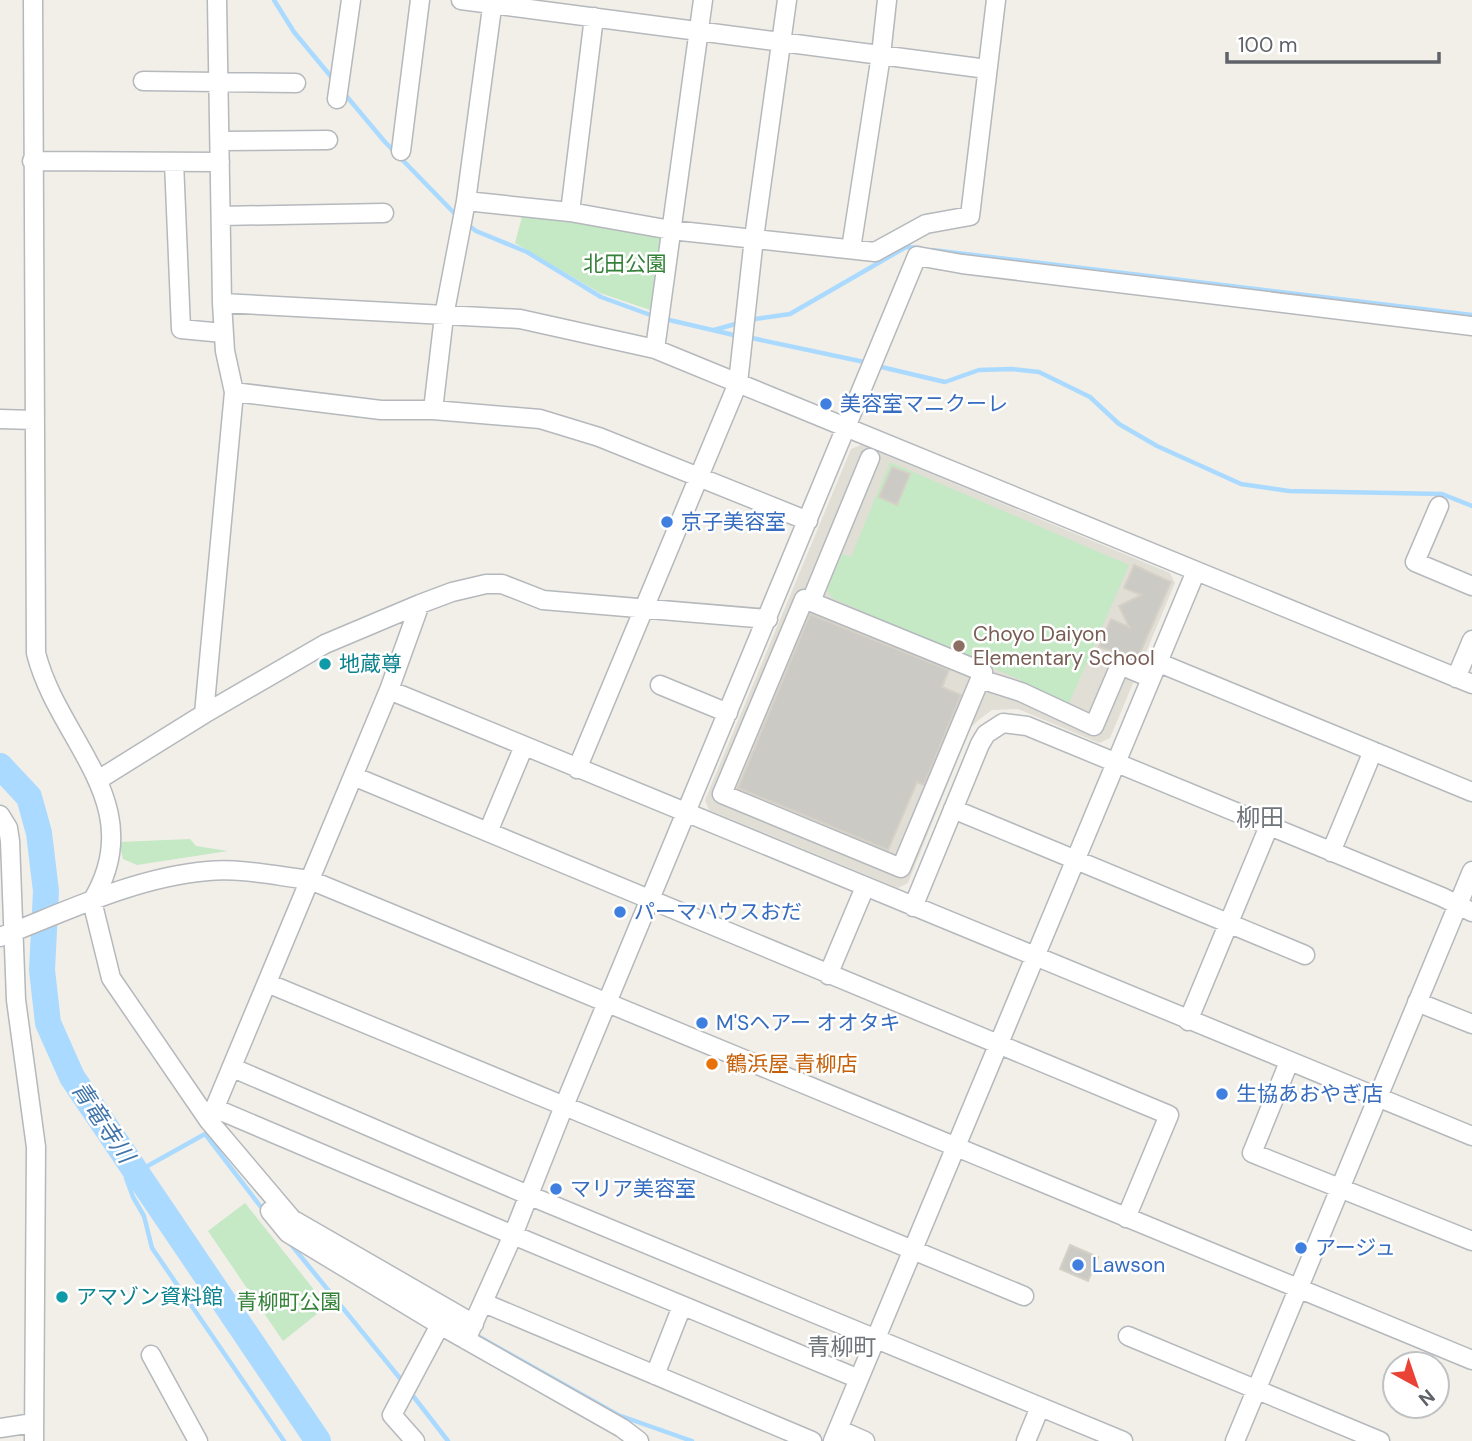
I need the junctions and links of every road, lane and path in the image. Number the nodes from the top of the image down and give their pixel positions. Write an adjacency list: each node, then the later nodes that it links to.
1 (33, 0): 23 (street)
2 (217, 0): 17 (street)
3 (351, 0): 19 (street)
4 (421, 0): 22 (street)
5 (461, 0): 10 (street)
6 (703, 0): 12 (street)
7 (787, 0): 13 (street)
8 (887, 0): 14 (street)
9 (996, 0): 15 (street)
10 (493, 2): 11 (street); 26 (street)
11 (594, 17): 12 (street); 27 (street)
12 (699, 30): 13 (street); 30 (street)
13 (782, 42): 14 (street); 31 (street)
14 (881, 55): 15 (street); 32 (street)
15 (987, 69): 32 (street)
16 (143, 81): 17 (street)
17 (219, 81): 18 (street); 21 (street)
18 (296, 83)
19 (337, 99)
20 (328, 140): 21 (street)
21 (220, 141): 25 (street)
22 (401, 151)
23 (32, 161): 24 (street); 42 (street)
24 (174, 162): 25 (street); 36 (street)
25 (220, 162): 29 (street)
26 (466, 201): 27 (street); 34 (street)
27 (570, 212): 30 (street)
28 (384, 213): 29 (street)
29 (221, 216): 33 (street)
30 (671, 230): 31 (street); 37 (street)
31 (754, 238): 32 (street); 38 (street)
32 (851, 249)
33 (222, 303): 34 (street); 36 (street)
34 (444, 316): 37 (street); 40 (street)
35 (1472, 326): 43 (street)
36 (223, 333): 39 (street)
37 (655, 349): 38 (street)
38 (738, 383): 43 (street); 46 (street)
39 (234, 392): 40 (street); 65 (street)
40 (433, 410): 46 (street)
41 (0, 419): 42 (street)
42 (34, 420): 74 (street)
43 (848, 427): 45 (street); 50 (street)
44 (870, 458): 47 (street)
45 (831, 468): 47 (street); 49 (street)
46 (699, 477): 49 (street); 54 (street)
47 (861, 480): 52 (street)
48 (1439, 506): 51 (street)
49 (808, 521): 55 (street)
50 (1196, 571): 58 (street); 60 (street)
51 (1472, 586)
52 (811, 601): 56 (street); 59 (street)
53 (420, 604): 54 (street); 62 (street); 65 (street)
54 (643, 609): 55 (street); 71 (street)
55 (769, 615): 56 (street); 64 (street)
56 (795, 621): 73 (street)
57 (1472, 640): 60 (street)
58 (1154, 670): 63 (street); 68 (street); 69 (street)
59 (981, 679): 63 (street); 73 (street)
60 (1464, 681)
61 (660, 685): 64 (street)
62 (389, 690): 67 (street); 72 (street)
63 (1060, 712): 66 (street)
64 (728, 713): 70 (street)
65 (204, 714): 74 (street)
66 (1050, 736): 69 (street); 76 (street)
67 (524, 746): 71 (street); 80 (street)
68 (1373, 751): 75 (street); 81 (street)
69 (1115, 763): 79 (street); 82 (street)
70 (706, 768): 73 (street); 77 (street)
71 (577, 769): 77 (street)
72 (353, 776): 80 (street); 84 (street)
73 (729, 777)
74 (98, 780): 86 (street)
75 (1472, 792)
76 (953, 809): 82 (street); 88 (street)
77 (686, 814): 85 (street); 87 (street)
78 (0, 815): 91 (street)
79 (1269, 826): 81 (street); 90 (street)
80 (488, 832): 87 (street)
81 (1331, 852): 89 (street)
82 (1075, 860): 90 (street); 93 (street)
83 (1472, 871): 89 (street)
84 (310, 880): 86 (street); 95 (street); 98 (street)
85 (865, 887): 88 (street); 94 (street)
86 (92, 901): 91 (street); 106 (street)
87 (651, 901): 94 (street); 98 (street)
88 (913, 907): 93 (street)
89 (1465, 909): 97 (street)
90 (1229, 923): 92 (street); 99 (street)
91 (7, 934): 96 (street)
92 (1305, 954)
93 (1035, 957): 99 (street); 101 (street)
94 (828, 975): 101 (street)
95 (267, 983): 103 (street); 105 (street)
96 (8, 1000): 132 (street)
97 (1418, 1002): 100 (street); 104 (street)
98 (608, 1003): 105 (street); 108 (street)
99 (1188, 1021): 102 (street)
100 (1472, 1024)
101 (999, 1045): 108 (street); 112 (street)
102 (1289, 1062): 104 (street); 110 (street)
103 (233, 1068): 106 (street); 111 (street)
104 (1377, 1098): 107 (street); 110 (street)
105 (564, 1106): 111 (street); 115 (street)
106 (212, 1115): 113 (street); 120 (street)
107 (1472, 1136)
108 (956, 1147): 112 (street); 115 (street)
109 (250, 1186): 121 (street)
110 (1340, 1188): 114 (street); 116 (street)
111 (528, 1195): 113 (street); 123 (street)
112 (1126, 1218): 116 (street)
113 (513, 1236): 118 (street); 119 (street)
114 (1472, 1241)
115 (913, 1250): 117 (street); 123 (street)
116 (1298, 1288): 126 (street); 129 (street)
117 (1024, 1296)
118 (484, 1303): 120 (street); 127 (street)
119 (682, 1306): 127 (street); 128 (street)
120 (474, 1324): 124 (street)
121 (440, 1325): 124 (street); 135 (street)
122 (1128, 1336): 129 (street)
123 (876, 1339): 128 (street); 130 (street)
124 (466, 1340): 136 (street)
125 (151, 1355): 134 (street)
126 (1472, 1360)
127 (655, 1375): 137 (street)
128 (859, 1378): 133 (street)
129 (1256, 1390): 141 (street); 142 (street)
130 (1040, 1407): 139 (street); 140 (street)
131 (0, 1428): 132 (street)
132 (34, 1432)
133 (835, 1435): 138 (street)
134 (198, 1441)
135 (415, 1441)
136 (639, 1441)
137 (812, 1441)
138 (865, 1441)
139 (1026, 1441)
140 (1123, 1441)
141 (1235, 1441)
142 (1381, 1441)

